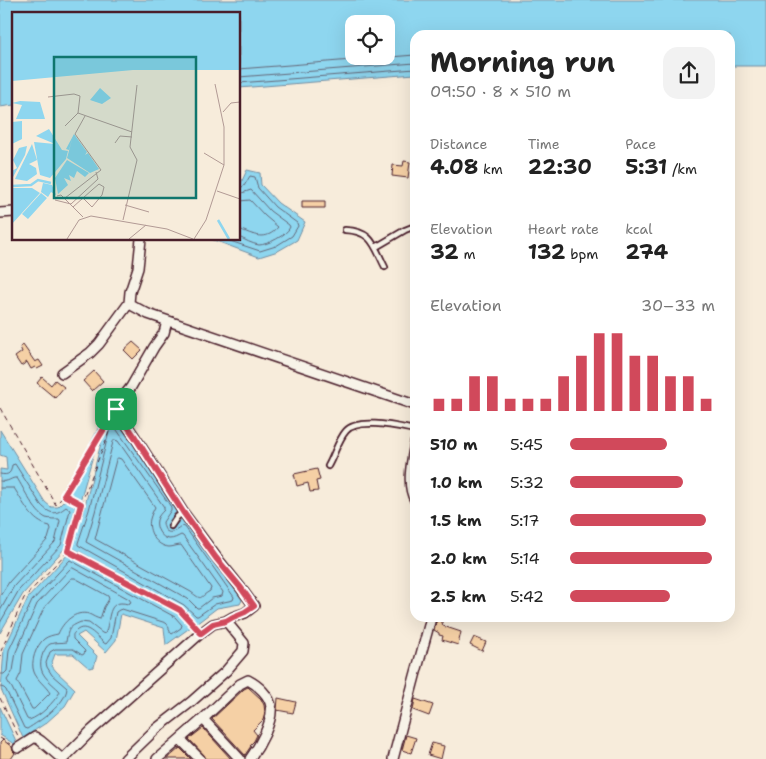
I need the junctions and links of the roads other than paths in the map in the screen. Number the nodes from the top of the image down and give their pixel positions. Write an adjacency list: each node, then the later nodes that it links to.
1 (410, 228): 4 (lane)
2 (345, 230): 4 (lane)
3 (142, 240): 6 (street)
4 (376, 247): 5 (lane)
5 (385, 267)
6 (129, 303): 7 (street); 8 (street)
7 (167, 321): 9 (street); 12 (street)
8 (62, 373)
9 (410, 403)
10 (410, 429): 11 (lane)
11 (328, 466)
12 (183, 512): 13 (lane); 14 (street)
13 (171, 526)
14 (226, 621): 19 (street); 20 (street)
15 (431, 622): 25 (street)
16 (203, 719): 17 (street); 23 (street); 24 (street)
17 (180, 739): 21 (street); 22 (street)
18 (21, 746): 19 (street)
19 (62, 759)
20 (125, 759)
21 (157, 759)
22 (200, 759)
23 (240, 759)
24 (250, 759)
25 (393, 759)

